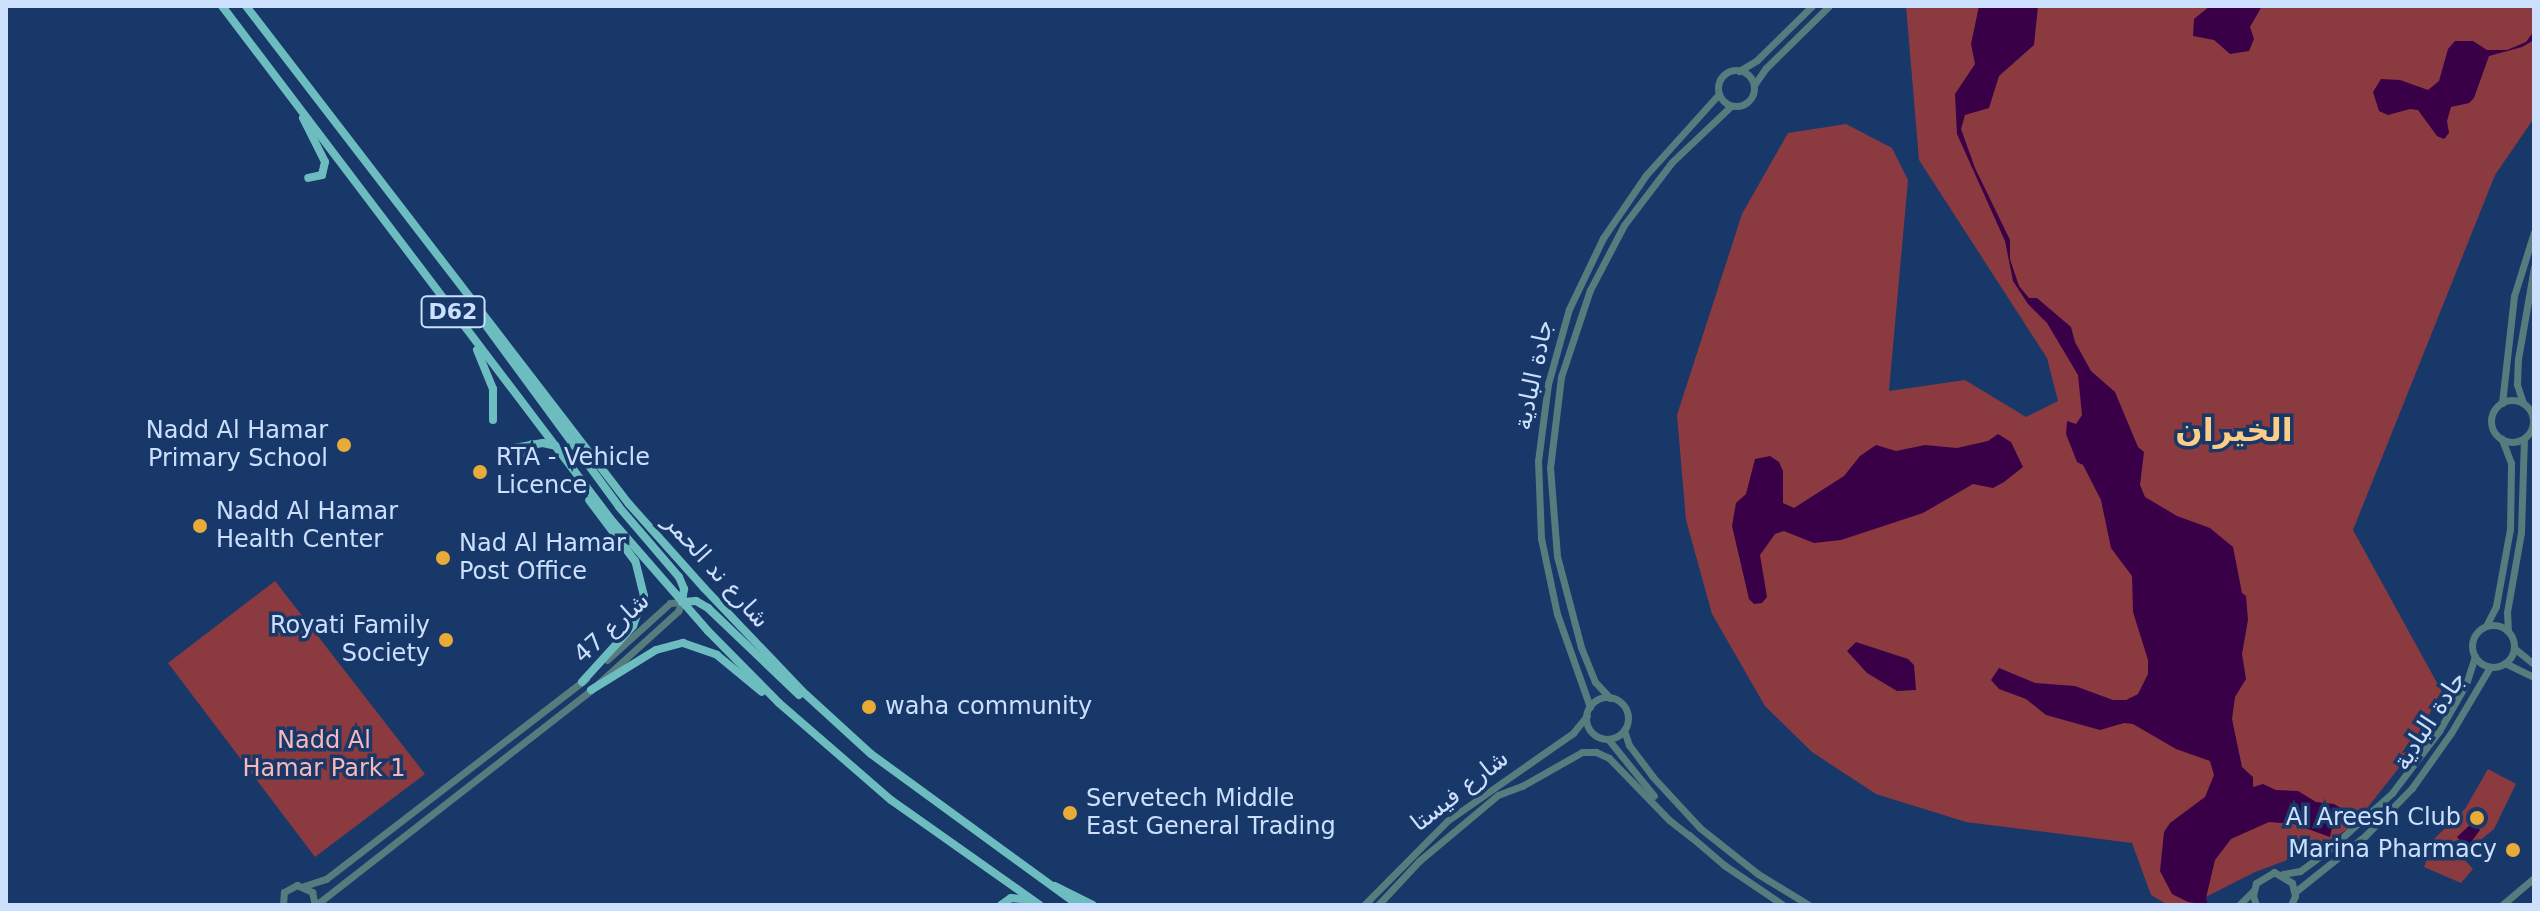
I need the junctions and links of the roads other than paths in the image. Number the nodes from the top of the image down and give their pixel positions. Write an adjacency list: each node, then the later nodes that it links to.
1 (222, 6): 8 (main road, شارع ند الحمر / D62)
2 (246, 6): 13 (main road, شارع ند الحمر / D62)
3 (1812, 6): 5 (street)
4 (1829, 6): 6 (street)
5 (1739, 71): 6 (street); 7 (street)
6 (1754, 85): 9 (street)
7 (1719, 94): 9 (street); 38 (street, جادة البادية)
8 (299, 106): 10 (main road); 14 (main road, شارع ند الحمر / D62)
9 (1731, 106): 36 (street, جادة البادية)
10 (308, 178)
11 (2534, 232): 15 (street)
12 (2534, 267): 16 (street)
13 (477, 305): 25 (main road); 41 (main road, شارع ند الحمر / D62)
14 (472, 338): 17 (main road); 21 (main road, شارع ند الحمر / D62)
15 (2502, 403): 16 (street); 18 (street)
16 (2523, 403): 19 (street)
17 (493, 420)
18 (2502, 439): 19 (street); 26 (street)
19 (2524, 439): 27 (street)
20 (532, 444): 21 (main road); 22 (main road); 23 (main road)
21 (559, 447): 24 (main road, شارع ند الحمر / D62)
22 (514, 448)
23 (525, 463)
24 (585, 485): 25 (main road, شارع ند الحمر / D62); 34 (main road)
25 (682, 602): 34 (street, شارع 47); 35 (street, شارع 47); 37 (main road, شارع ند الحمر / D62); 41 (main road)
26 (2486, 626): 27 (street); 29 (street)
27 (2508, 631): 28 (street)
28 (2514, 648): 30 (street); 31 (street)
29 (2475, 656): 32 (street); 44 (street, جادة البادية)
30 (2505, 663): 32 (street); 33 (street)
31 (2534, 664)
32 (2490, 667): 49 (street, جادة البادية)
33 (2534, 677)
34 (582, 682): 47 (street, شارع 47)
35 (591, 690): 37 (main road); 52 (street, شارع 47)
36 (1610, 698): 38 (street); 40 (street)
37 (779, 703): 50 (main road, شارع ند الحمر / D62)
38 (1590, 707): 39 (street)
39 (1587, 716): 42 (street); 56 (street, شارع فيستا)
40 (1624, 730): 42 (street); 59 (street)
41 (850, 735): 46 (main road, شارع ند الحمر / D62)
42 (1608, 739): 43 (street)
43 (1692, 838): 57 (street, شارع فيستا); 58 (street)
44 (2283, 874): 48 (street, جادة البادية); 49 (street)
45 (2534, 878): 63 (street)
46 (1047, 885): 54 (main road, شارع ند الحمر / D62); 55 (main road)
47 (304, 886): 51 (street, شارع 47); 52 (street)
48 (2253, 891): 60 (street); 61 (street)
49 (2295, 892): 62 (street)
50 (1037, 903): 53 (main road)
51 (283, 905)
52 (315, 905)
53 (1001, 905)
54 (1078, 905)
55 (1093, 905)
56 (1364, 905)
57 (1378, 905)
58 (1783, 905)
59 (1809, 905)
60 (2239, 905)
61 (2256, 905)
62 (2292, 905)
63 (2502, 905)

